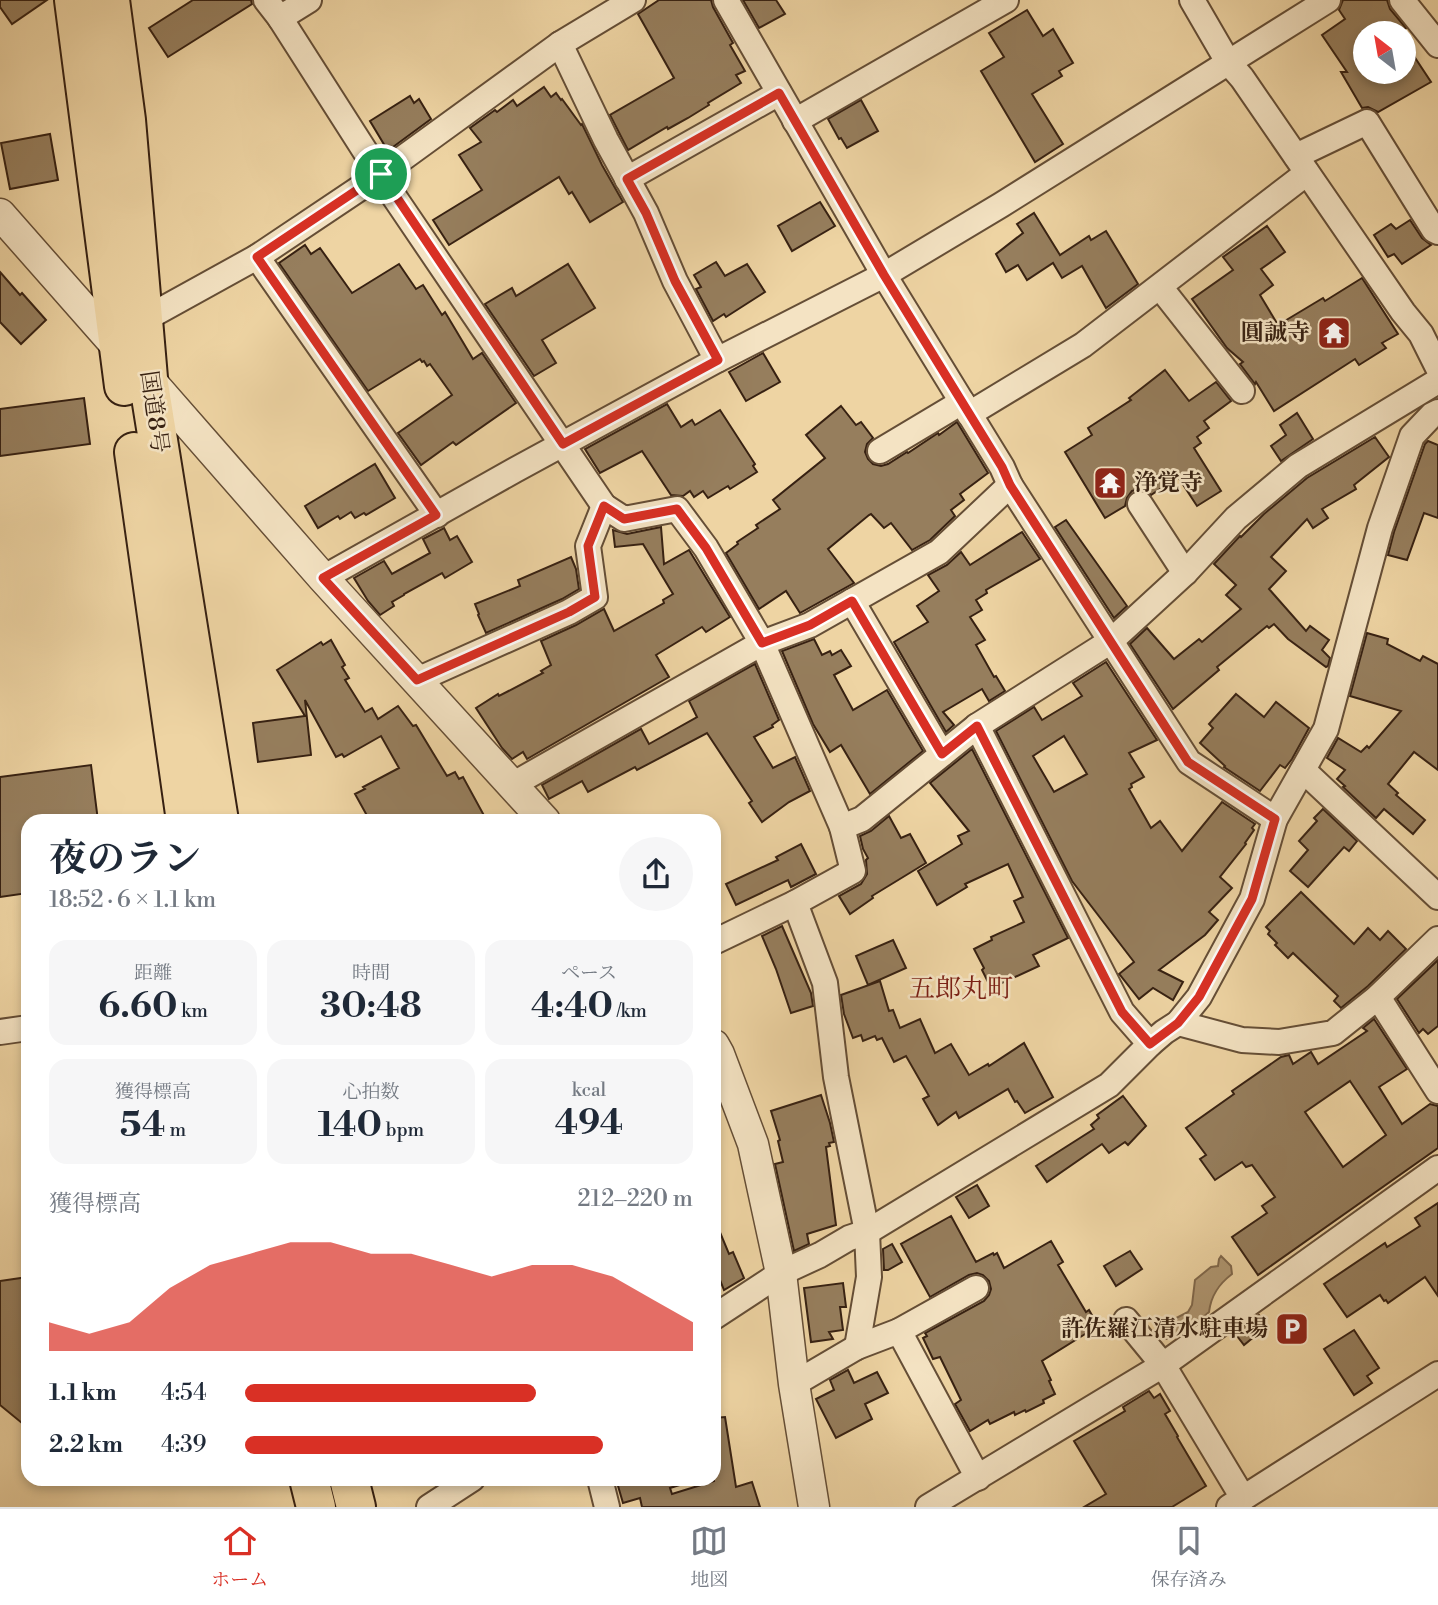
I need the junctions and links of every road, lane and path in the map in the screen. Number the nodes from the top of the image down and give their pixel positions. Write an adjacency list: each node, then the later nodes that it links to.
1 (74, 0): 25 (highway, 国道8号)
2 (110, 0): 25 (highway, 国道8号)
3 (309, 0): 10 (street)
4 (633, 0): 11 (street)
5 (726, 0): 14 (street)
6 (1006, 0): 15 (street)
7 (1192, 0): 13 (street)
8 (1328, 0): 13 (street)
9 (1402, 0): 12 (street)
10 (273, 9): 17 (street)
11 (560, 44): 17 (street); 18 (street)
12 (1438, 45)
13 (1228, 62): 16 (street); 22 (street)
14 (779, 93): 15 (street); 18 (street)
15 (795, 121): 22 (street)
16 (1301, 164): 20 (street); 23 (street); 24 (street)
17 (381, 174): 21 (street); 35 (street)
18 (627, 179): 26 (street)
19 (0, 214): 25 (street)
20 (1438, 232)
21 (257, 257): 25 (street); 40 (street)
22 (884, 275): 26 (street); 31 (street)
23 (1160, 287): 30 (street); 31 (street)
24 (1429, 328): 27 (street)
25 (131, 334): 28 (highway, 国道8号); 51 (highway, 国道8号)
26 (718, 360): 35 (street)
27 (1438, 368)
28 (148, 378): 42 (street); 52 (highway, 国道8号)
29 (1438, 381): 41 (street)
30 (1242, 391)
31 (966, 408): 36 (street); 37 (street)
32 (1438, 412): 34 (street)
33 (1438, 428): 34 (street)
34 (1412, 436): 49 (street)
35 (563, 444): 39 (street); 40 (street)
36 (880, 451)
37 (1010, 485): 43 (street); 44 (street)
38 (1140, 505): 41 (street)
39 (604, 506): 45 (street); 46 (street)
40 (436, 515): 42 (street)
41 (1185, 573): 44 (street)
42 (323, 578): 46 (street)
43 (852, 601): 45 (street); 48 (street)
44 (1111, 641): 47 (street); 54 (street)
45 (762, 643): 50 (street); 55 (street)
46 (417, 680): 50 (street)
47 (977, 726): 48 (street); 64 (street)
48 (942, 754): 55 (street)
49 (1303, 770): 54 (street); 56 (street)
50 (512, 785): 53 (street)
51 (185, 814)
52 (218, 814)
53 (539, 814)
54 (1275, 819): 61 (street)
55 (842, 827): 57 (street)
56 (1438, 897)
57 (795, 903): 58 (street); 68 (street)
58 (721, 939)
59 (1438, 939): 60 (street)
60 (1378, 997): 61 (street); 66 (street)
61 (1178, 1023): 64 (street)
62 (21, 1029): 63 (street)
63 (0, 1031)
64 (1150, 1044): 68 (street)
65 (721, 1059): 69 (street)
66 (1438, 1091)
67 (1438, 1168): 75 (street)
68 (867, 1232): 69 (street); 74 (street)
69 (781, 1273): 71 (street); 77 (street)
70 (976, 1287): 73 (street)
71 (721, 1312)
72 (1126, 1320): 75 (street)
73 (899, 1331): 74 (street); 78 (street)
74 (857, 1347): 77 (street)
75 (1163, 1365): 78 (street); 83 (street)
76 (1438, 1374): 83 (street)
77 (794, 1384): 88 (street)
78 (978, 1478): 89 (street)
79 (311, 1486): 84 (highway)
80 (351, 1486): 85 (highway)
81 (461, 1486): 86 (street)
82 (602, 1486): 87 (street)
83 (1236, 1502)
84 (316, 1507)
85 (356, 1507)
86 (429, 1507)
87 (607, 1507)
88 (814, 1507)
89 (928, 1507)

